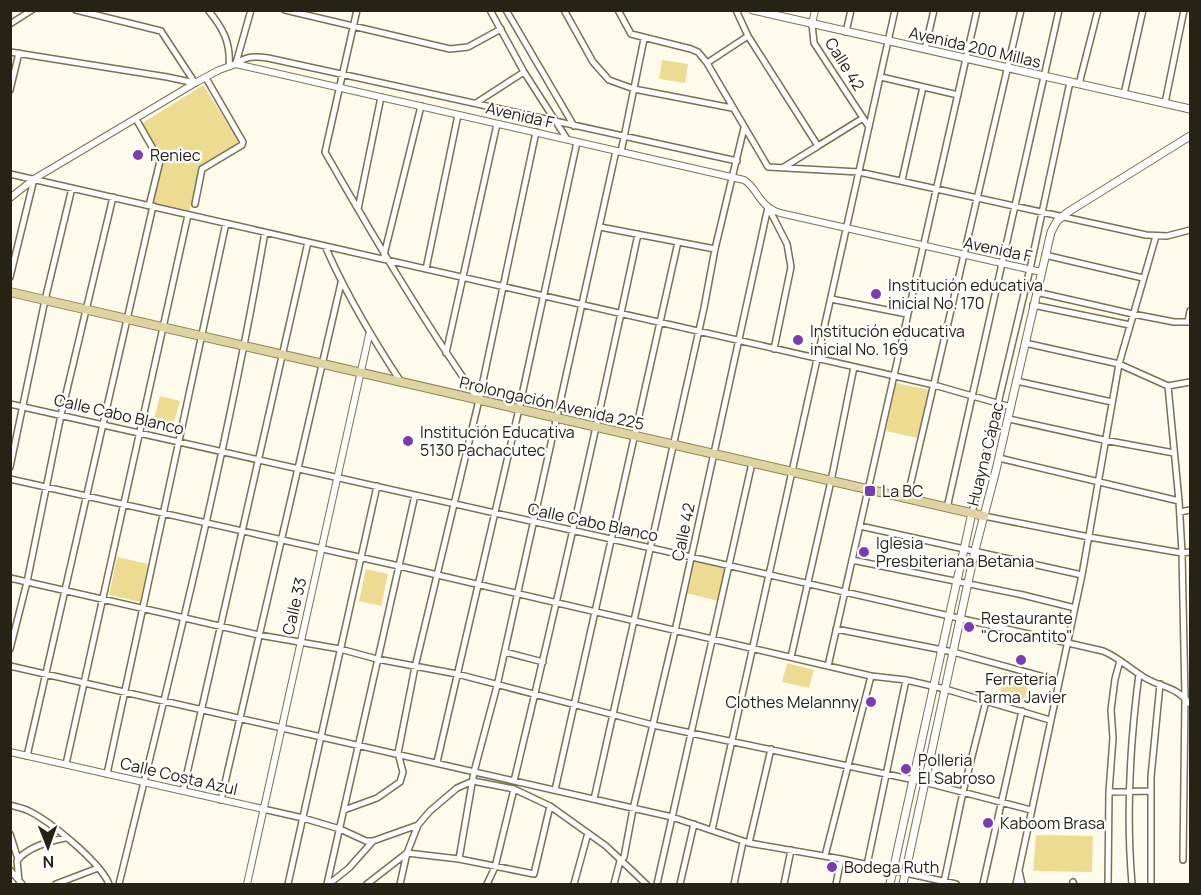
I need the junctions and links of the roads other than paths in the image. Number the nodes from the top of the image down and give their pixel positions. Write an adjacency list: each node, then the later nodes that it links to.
1 (32, 10): 26 (street)
2 (76, 10): 25 (street)
3 (114, 10): 25 (street)
4 (208, 10): 39 (street)
5 (251, 10): 39 (street)
6 (285, 10): 28 (street)
7 (357, 10): 28 (street)
8 (490, 10): 29 (street)
9 (506, 10): 66 (street)
10 (564, 10): 51 (street)
11 (618, 10): 32 (street)
12 (736, 10): 31 (street)
13 (753, 10): 24 (main road, Avenida 200 Millas)
14 (815, 10): 27 (street, Calle 42)
15 (851, 10): 30 (street)
16 (895, 10): 33 (street)
17 (934, 10): 34 (street)
18 (978, 10): 37 (street)
19 (1021, 10): 40 (street)
20 (1059, 10): 43 (street)
21 (1098, 10): 48 (street)
22 (1143, 10): 53 (street)
23 (1184, 10): 57 (street)
24 (773, 13): 27 (main road, Avenida 200 Millas)
25 (113, 19): 47 (street)
26 (10, 24)
27 (812, 24): 30 (main road, Avenida 200 Millas); 62 (street, Calle 42)
28 (352, 26): 29 (street); 42 (street)
29 (501, 29): 41 (street)
30 (846, 32): 33 (main road, Avenida 200 Millas)
31 (748, 36): 38 (street); 74 (street)
32 (644, 39): 38 (street); 51 (street)
33 (889, 41): 34 (main road, Avenida 200 Millas); 44 (street)
34 (925, 49): 37 (main road, Avenida 200 Millas)
35 (10, 52): 36 (street)
36 (19, 53): 47 (street); 52 (street)
37 (966, 59): 40 (main road, Avenida 200 Millas); 54 (street)
38 (707, 63): 59 (street)
39 (232, 65): 42 (street); 45 (street); 50 (street, Avenida F)
40 (1008, 68): 43 (main road, Avenida 200 Millas); 86 (street)
41 (524, 72): 56 (street); 64 (street)
42 (342, 74): 50 (street); 56 (street)
43 (1045, 76): 46 (main road, Avenida 200 Millas); 90 (street)
44 (881, 77): 49 (street); 67 (street)
45 (206, 78): 47 (street); 88 (street)
46 (1070, 82): 48 (main road, Avenida 200 Millas); 93 (street, Huayna Cápac)
47 (195, 83): 63 (street)
48 (1079, 84): 53 (main road, Avenida 200 Millas)
49 (923, 87): 54 (street); 82 (street)
50 (340, 88): 55 (street, Avenida F); 92 (street)
51 (634, 89): 59 (street); 71 (street)
52 (10, 90)
53 (1124, 94): 57 (main road, Avenida 200 Millas)
54 (958, 95): 84 (street)
55 (381, 97): 58 (street, Avenida F); 92 (street)
56 (476, 103): 64 (street)
57 (1165, 103): 60 (main road, Avenida 200 Millas)
58 (421, 106): 61 (street, Avenida F); 108 (street)
59 (732, 108): 68 (street)
60 (1191, 109)
61 (458, 115): 65 (street, Avenida F); 113 (street)
62 (863, 118): 67 (street, Calle 42); 74 (street)
63 (136, 119): 81 (street); 89 (street)
64 (557, 122): 66 (street); 72 (street)
65 (497, 124): 69 (street, Avenida F); 117 (street)
66 (574, 126): 71 (street)
67 (869, 127): 78 (street)
68 (744, 128): 76 (street); 77 (street)
69 (536, 132): 72 (street, Avenida F); 120 (street)
70 (1191, 136): 95 (main road, Huayna Cápac)
71 (624, 138): 75 (street); 76 (street)
72 (567, 139): 73 (street, Avenida F)
73 (578, 142): 75 (street, Avenida F); 123 (street)
74 (818, 146): 77 (street)
75 (618, 152): 80 (street, Avenida F); 97 (street)
76 (737, 161): 80 (street)
77 (782, 168): 78 (street)
78 (859, 172): 82 (street); 98 (street)
79 (10, 174): 81 (street)
80 (733, 178): 91 (street, Avenida F); 107 (street)
81 (34, 179): 83 (street); 87 (street); 116 (street)
82 (902, 180): 84 (street)
83 (72, 188): 85 (street); 125 (street)
84 (937, 188): 86 (street); 106 (street)
85 (113, 197): 89 (street); 128 (street)
86 (976, 197): 90 (street); 109 (street)
87 (10, 198)
88 (195, 204)
89 (151, 206): 94 (street); 133 (street)
90 (1014, 206): 93 (street); 112 (street)
91 (768, 207): 98 (street, Avenida F); 141 (street, Calle 42); 144 (street)
92 (358, 209): 108 (street)
93 (1042, 212): 95 (street); 114 (street, Huayna Cápac)
94 (188, 215): 96 (street); 137 (street)
95 (1062, 217): 102 (street); 110 (main road, Huayna Cápac)
96 (226, 223): 100 (street); 140 (street)
97 (600, 227): 101 (street); 126 (street)
98 (846, 229): 106 (street, Avenida F); 124 (street)
99 (1191, 230): 102 (street)
100 (265, 232): 103 (street); 143 (street)
101 (638, 234): 104 (street); 130 (street)
102 (1156, 236): 118 (street)
103 (308, 242): 105 (street); 146 (street)
104 (678, 242): 107 (street); 135 (street)
105 (325, 246): 111 (street); 119 (street)
106 (923, 246): 109 (street, Avenida F); 131 (street)
107 (715, 249): 138 (street)
108 (384, 255): 111 (street)
109 (963, 255): 112 (street, Avenida F); 156 (street)
110 (1045, 255): 115 (main road, Huayna Cápac); 118 (street)
111 (389, 261): 113 (street); 145 (street)
112 (1003, 264): 114 (street, Avenida F); 158 (street)
113 (426, 269): 117 (street)
114 (1030, 270): 115 (street, Avenida F); 161 (street, Huayna Cápac)
115 (1041, 272): 122 (main road, Huayna Cápac)
116 (10, 277)
117 (463, 278): 120 (street); 145 (street)
118 (1143, 278): 132 (street)
119 (341, 283): 139 (street); 148 (street)
120 (502, 286): 123 (street); 159 (street)
121 (10, 292): 125 (main road, Prolongación Avenida 225)
122 (1036, 292): 127 (main road, Huayna Cápac); 132 (street)
123 (544, 296): 126 (street); 165 (street)
124 (831, 298): 131 (street); 147 (street)
125 (45, 300): 128 (main road, Prolongación Avenida 225); 163 (street)
126 (582, 305): 130 (street); 167 (street)
127 (1033, 305): 136 (street); 142 (main road, Huayna Cápac)
128 (86, 310): 133 (main road, Prolongación Avenida 225); 166 (street)
129 (1191, 311): 134 (street)
130 (621, 314): 135 (street); 170 (street)
131 (907, 314): 152 (street)
132 (1133, 314): 134 (street); 136 (street)
133 (128, 319): 137 (main road, Prolongación Avenida 225); 169 (street)
134 (1189, 322)
135 (660, 324): 138 (street); 172 (street)
136 (1130, 325): 149 (street)
137 (164, 328): 140 (main road, Prolongación Avenida 225); 171 (street)
138 (699, 332): 141 (street); 175 (street)
139 (369, 335): 151 (street, Calle 33); 154 (street)
140 (202, 336): 143 (main road, Prolongación Avenida 225); 174 (street)
141 (739, 341): 144 (street); 178 (street, Calle 42)
142 (1025, 343): 149 (street); 153 (main road, Huayna Cápac)
143 (245, 346): 146 (main road, Prolongación Avenida 225); 176 (street)
144 (774, 349): 147 (street)
145 (446, 353): 159 (street)
146 (282, 355): 148 (main road, Prolongación Avenida 225); 180 (street)
147 (818, 359): 150 (street); 184 (street)
148 (322, 364): 151 (main road, Prolongación Avenida 225); 183 (street)
149 (1119, 364): 157 (street); 160 (street)
150 (855, 367): 152 (street); 187 (street)
151 (361, 373): 154 (main road, Prolongación Avenida 225); 185 (street, Calle 33)
152 (894, 376): 156 (street); 191 (street)
153 (1016, 381): 160 (street); 164 (main road, Huayna Cápac)
154 (401, 382): 159 (main road, Prolongación Avenida 225)
155 (1191, 382): 157 (street)
156 (934, 386): 158 (street); 194 (street)
157 (1168, 386): 177 (street)
158 (972, 396): 161 (street); 198 (street)
159 (479, 400): 165 (main road, Prolongación Avenida 225); 196 (street)
160 (1112, 402): 173 (street)
161 (998, 403): 164 (street); 202 (street, Huayna Cápac)
162 (10, 404): 163 (street, Calle Cabo Blanco)
163 (23, 406): 166 (street, Calle Cabo Blanco); 182 (street)
164 (1011, 407): 168 (main road, Huayna Cápac)
165 (519, 409): 167 (main road, Prolongación Avenida 225); 201 (street)
166 (61, 415): 169 (street, Calle Cabo Blanco); 190 (street)
167 (556, 418): 170 (main road, Prolongación Avenida 225); 206 (street)
168 (1008, 419): 173 (street); 179 (main road, Huayna Cápac)
169 (104, 425): 171 (street, Calle Cabo Blanco); 193 (street)
170 (597, 427): 172 (main road, Prolongación Avenida 225); 209 (street)
171 (140, 433): 174 (street, Calle Cabo Blanco); 197 (street)
172 (633, 436): 175 (main road, Prolongación Avenida 225); 211 (street)
173 (1104, 440): 177 (street); 188 (street)
174 (179, 442): 176 (street, Calle Cabo Blanco); 203 (street)
175 (672, 446): 178 (main road, Prolongación Avenida 225); 213 (street)
176 (221, 451): 180 (street, Calle Cabo Blanco); 205 (street)
177 (1174, 453): 195 (street)
178 (713, 455): 181 (main road, Prolongación Avenida 225); 220 (street, Calle 42)
179 (999, 458): 188 (street); 204 (main road, Huayna Cápac)
180 (259, 460): 183 (street, Calle Cabo Blanco); 208 (street)
181 (752, 463): 184 (main road, Prolongación Avenida 225); 223 (street)
182 (10, 467)
183 (298, 468): 185 (street, Calle Cabo Blanco); 212 (street)
184 (792, 472): 187 (main road, Prolongación Avenida 225); 224 (street)
185 (338, 477): 189 (street, Calle Cabo Blanco); 215 (street, Calle 33)
186 (10, 479): 190 (street)
187 (831, 481): 191 (main road, Prolongación Avenida 225); 230 (street)
188 (1098, 481): 195 (street); 210 (street)
189 (377, 486): 192 (street, Calle Cabo Blanco); 219 (street)
190 (46, 487): 193 (street); 229 (street)
191 (868, 490): 194 (main road, Prolongación Avenida 225); 207 (street)
192 (415, 495): 196 (street, Calle Cabo Blanco); 222 (street)
193 (87, 496): 197 (street); 233 (street)
194 (907, 499): 198 (main road, Prolongación Avenida 225)
195 (1179, 501): 200 (street)
196 (455, 504): 201 (street, Calle Cabo Blanco); 226 (street)
197 (125, 505): 203 (street); 236 (street)
198 (947, 508): 202 (main road, Prolongación Avenida 225)
199 (1191, 510): 200 (street)
200 (1180, 512): 218 (street)
201 (495, 513): 206 (street, Calle Cabo Blanco); 232 (street)
202 (972, 513): 204 (main road, Prolongación Avenida 225); 214 (main road, Huayna Cápac)
203 (163, 514): 205 (street); 240 (street)
204 (984, 516): 210 (street, Prolongación Avenida 225); 216 (main road, Huayna Cápac)
205 (205, 523): 208 (street); 244 (street)
206 (533, 523): 209 (street, Calle Cabo Blanco); 235 (street)
207 (860, 526): 214 (street); 221 (street)
208 (242, 532): 212 (street); 247 (street)
209 (573, 532): 211 (street, Calle Cabo Blanco); 237 (street)
210 (1089, 537): 218 (street, Prolongación Avenida 225); 225 (street)
211 (612, 540): 213 (street, Calle Cabo Blanco); 242 (street)
212 (281, 541): 215 (street); 252 (street)
213 (649, 548): 220 (street, Calle Cabo Blanco); 246 (street)
214 (964, 548): 216 (street); 228 (main road, Huayna Cápac)
215 (321, 549): 219 (street); 254 (street, Calle 33)
216 (975, 550): 225 (street); 231 (main road, Huayna Cápac)
217 (1191, 552): 218 (street, Prolongación Avenida 225)
218 (1182, 553): 239 (street)
219 (360, 557): 222 (street); 257 (street)
220 (691, 557): 223 (street, Calle Cabo Blanco); 249 (street, Calle 42)
221 (852, 560): 228 (street); 234 (street)
222 (399, 566): 226 (street); 263 (street)
223 (729, 566): 224 (street, Calle Cabo Blanco); 253 (street)
224 (769, 575): 230 (street, Calle Cabo Blanco); 258 (street)
225 (1082, 575): 241 (street)
226 (438, 576): 232 (street); 268 (street)
227 (10, 578): 229 (street)
228 (957, 581): 231 (street); 243 (main road, Huayna Cápac)
229 (27, 582): 233 (street); 256 (street)
230 (806, 584): 234 (street, Calle Cabo Blanco); 262 (street)
231 (968, 584): 241 (street); 245 (main road, Huayna Cápac)
232 (478, 586): 235 (street); 270 (street)
233 (65, 591): 236 (street); 269 (street)
234 (844, 592): 243 (street, Calle Cabo Blanco); 248 (street)
235 (518, 595): 237 (street); 260 (street)
236 (104, 599): 240 (street); 275 (street)
237 (556, 604): 242 (street); 265 (street)
238 (1191, 605): 239 (street)
239 (1182, 606): 251 (street)
240 (143, 608): 244 (street); 280 (street)
241 (1075, 608): 255 (street)
242 (596, 613): 246 (street); 286 (street)
243 (950, 615): 245 (street, Calle Cabo Blanco); 259 (main road, Huayna Cápac)
244 (183, 617): 247 (street); 283 (street)
245 (961, 617): 255 (street, Calle Cabo Blanco); 261 (main road, Huayna Cápac)
246 (634, 621): 249 (street); 289 (street)
247 (221, 626): 252 (street); 287 (street)
248 (836, 629): 259 (street); 267 (street)
249 (675, 631): 253 (street); 292 (street, Calle 42)
250 (1191, 633): 251 (street)
251 (1183, 634): 282 (street)
252 (259, 635): 254 (street); 290 (street)
253 (712, 639): 258 (street); 294 (street)
254 (300, 641): 257 (street); 293 (street, Calle 33)
255 (1068, 643): 264 (street, Calle Cabo Blanco); 274 (street)
256 (10, 649)
257 (340, 649): 263 (street); 295 (street)
258 (753, 649): 262 (street); 296 (street)
259 (942, 650): 261 (street); 278 (main road, Huayna Cápac)
260 (505, 652): 265 (street); 277 (street)
261 (953, 652): 274 (street); 279 (main road, Huayna Cápac)
262 (791, 657): 267 (street)
263 (377, 659): 268 (street); 297 (street)
264 (1120, 661): 271 (street, Calle Cabo Blanco); 319 (street)
265 (543, 662): 281 (street)
266 (10, 666): 269 (street)
267 (828, 666): 272 (street)
268 (415, 667): 270 (street); 300 (street)
269 (46, 674): 275 (street); 301 (street)
270 (457, 674): 277 (street); 302 (street)
271 (1139, 674): 276 (street, Calle Cabo Blanco); 315 (street)
272 (871, 676): 273 (street); 304 (street)
273 (906, 680): 278 (street); 307 (street)
274 (1059, 681): 291 (street)
275 (84, 683): 280 (street); 303 (street)
276 (1160, 684): 282 (street, Calle Cabo Blanco); 317 (street)
277 (497, 686): 281 (street); 305 (street)
278 (933, 687): 279 (street); 308 (main road, Huayna Cápac)
279 (945, 690): 284 (street); 312 (main road, Huayna Cápac)
280 (125, 692): 283 (street); 306 (street)
281 (535, 696): 286 (street); 310 (street)
282 (1185, 698): 285 (street, Calle Cabo Blanco); 346 (street)
283 (163, 701): 287 (street); 311 (street)
284 (986, 701): 288 (street); 318 (street)
285 (1191, 704)
286 (575, 706): 289 (street); 314 (street)
287 (202, 710): 290 (street); 316 (street)
288 (1022, 711): 291 (street); 322 (street)
289 (613, 716): 292 (street); 320 (street)
290 (240, 718): 293 (street); 321 (street)
291 (1050, 720): 328 (street)
292 (653, 725): 294 (street); 326 (street, Calle 42)
293 (281, 728): 295 (street); 325 (street, Calle 33)
294 (693, 734): 296 (street); 330 (street)
295 (320, 737): 297 (street); 329 (street)
296 (731, 742): 298 (street); 334 (street)
297 (358, 745): 300 (street); 327 (street)
298 (771, 749): 304 (street); 339 (street)
299 (10, 752): 301 (street, Calle Costa Azul)
300 (398, 753): 302 (street); 327 (street)
301 (27, 756): 303 (street, Calle Costa Azul)
302 (437, 762): 305 (street)
303 (66, 764): 306 (street, Calle Costa Azul)
304 (847, 766): 307 (street); 342 (street)
305 (474, 772): 309 (street); 310 (street)
306 (107, 774): 311 (street, Calle Costa Azul)
307 (887, 774): 308 (street); 348 (street)
308 (913, 780): 312 (street); 353 (main road, Huayna Cápac)
309 (473, 781): 313 (street); 332 (street); 344 (street)
310 (514, 781): 314 (street)
311 (144, 782): 316 (street, Calle Costa Azul); 359 (street)
312 (924, 782): 318 (street); 354 (main road, Huayna Cápac)
313 (514, 789): 323 (street); 349 (street)
314 (555, 790): 320 (street)
315 (1130, 790): 317 (street); 319 (street); 381 (street)
316 (183, 791): 321 (street, Calle Costa Azul)
317 (1151, 791): 382 (street)
318 (963, 792): 322 (street); 355 (street)
319 (1109, 792): 380 (street)
320 (594, 799): 326 (street)
321 (221, 800): 325 (street, Calle Costa Azul)
322 (1001, 802): 328 (street); 377 (street)
323 (550, 806): 335 (street); 349 (street)
324 (11, 807): 337 (street)
325 (263, 809): 329 (street, Calle Costa Azul); 360 (street, Calle 33)
326 (633, 809): 330 (street); 347 (street, Calle 42)
327 (344, 810): 333 (street)
328 (1031, 810): 352 (street)
329 (303, 818): 333 (street, Calle Costa Azul); 361 (street)
330 (672, 818): 331 (street); 369 (street)
331 (694, 824): 334 (street); 370 (street)
332 (418, 825): 338 (street); 341 (street)
333 (340, 829): 338 (street, Calle Costa Azul); 362 (street)
334 (712, 831): 339 (street)
335 (588, 833): 347 (street); 366 (street)
336 (10, 834): 343 (street)
337 (65, 838): 343 (street); 350 (street)
338 (373, 841): 362 (street)
339 (746, 842): 340 (street); 371 (street)
340 (791, 850): 342 (street); 372 (street)
341 (406, 853): 344 (street); 363 (street); 364 (street)
342 (825, 856): 345 (street)
343 (18, 859): 356 (street)
344 (459, 859): 349 (street)
345 (841, 859): 348 (street); 373 (street)
346 (1183, 860)
347 (620, 861): 367 (street, Calle 42); 368 (street)
348 (867, 865): 353 (street)
349 (495, 867): 365 (street)
350 (98, 868): 357 (street); 358 (street)
351 (10, 870): 356 (street)
352 (1019, 870): 378 (street); 379 (street)
353 (893, 872): 354 (street); 374 (main road, Huayna Cápac)
354 (905, 874): 355 (street); 375 (main road, Huayna Cápac)
355 (944, 882): 376 (street)
356 (20, 883)
357 (56, 885)
358 (109, 885)
359 (119, 885)
360 (247, 885)
361 (288, 885)
362 (328, 885)
363 (367, 885)
364 (400, 885)
365 (487, 885)
366 (574, 885)
367 (614, 885)
368 (646, 885)
369 (657, 885)
370 (680, 885)
371 (734, 885)
372 (784, 885)
373 (836, 885)
374 (890, 885)
375 (903, 885)
376 (956, 885)
377 (983, 885)
378 (1016, 885)
379 (1022, 885)
380 (1108, 885)
381 (1132, 885)
382 (1151, 885)

